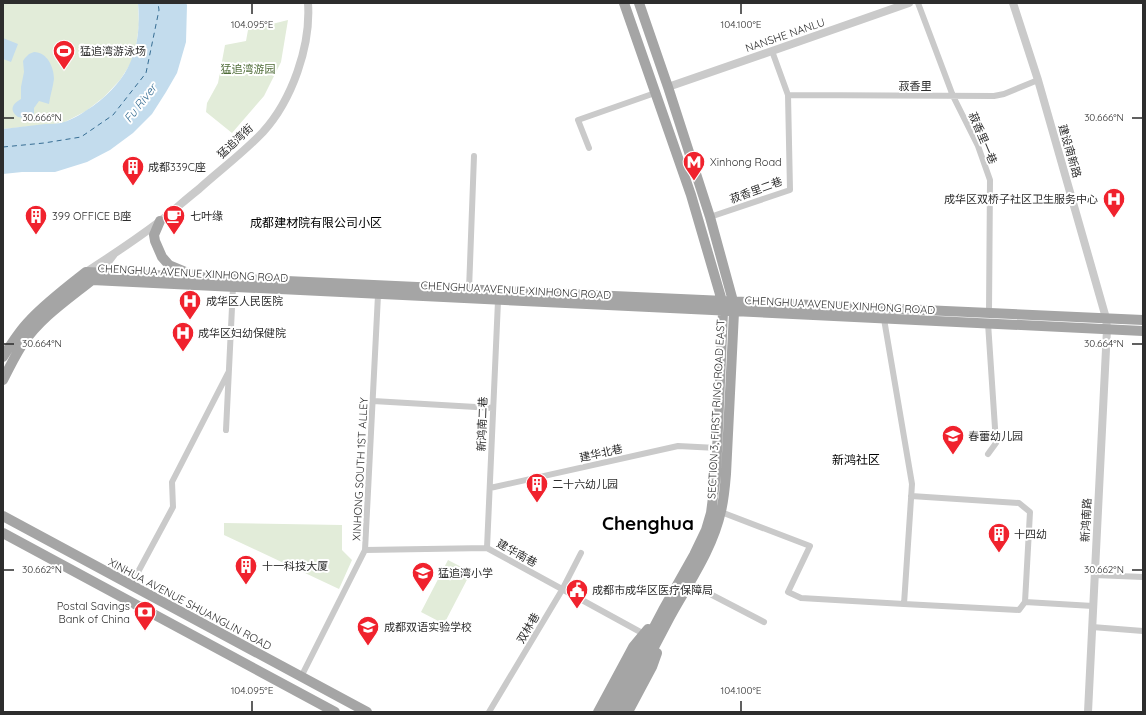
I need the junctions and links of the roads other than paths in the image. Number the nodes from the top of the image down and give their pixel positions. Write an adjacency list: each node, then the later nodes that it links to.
1 (308, 3): 16 (street, 猛追湾街)
2 (624, 3): 10 (main road, SECTION 3, FIRST RING ROAD EAST)
3 (639, 3): 9 (main road, SECTION 3, FIRST RING ROAD EAST)
4 (909, 3): 7 (street, NANSHE NANLU)
5 (918, 3): 12 (street, 菽香里一巷)
6 (1013, 3): 8 (street, 建设南新路)
7 (772, 51): 9 (street, NANSHE NANLU); 11 (street, 菽香里二巷)
8 (1038, 80): 12 (street, 菽香里); 29 (street, 建设南新路)
9 (668, 87): 15 (main road, SECTION 3, FIRST RING ROAD EAST)
10 (655, 92): 13 (street); 25 (main road, SECTION 3, FIRST RING ROAD EAST)
11 (788, 96): 12 (street, 菽香里); 15 (street, 菽香里二巷)
12 (954, 96): 28 (street, 菽香里一巷)
13 (590, 148)
14 (474, 156): 22 (street)
15 (710, 217): 26 (main road, SECTION 3, FIRST RING ROAD EAST)
16 (160, 221): 17 (street, 猛追湾街); 20 (main road)
17 (114, 254): 18 (street, 猛追湾街); 19 (street, 猛追湾街)
18 (100, 273): 19 (main road, CHENGHUA AVENUE XINHONG ROAD); 20 (main road, CHENGHUA AVENUE XINHONG ROAD)
19 (89, 276): 21 (main road, CHENGHUA AVENUE XINHONG ROAD); 35 (main road, 猛追湾街); 37 (main road, 猛追湾街)
20 (198, 278): 22 (main road, CHENGHUA AVENUE XINHONG ROAD)
21 (233, 288): 23 (main road, CHENGHUA AVENUE XINHONG ROAD); 36 (street)
22 (468, 290): 25 (main road, CHENGHUA AVENUE XINHONG ROAD)
23 (378, 295): 24 (main road, CHENGHUA AVENUE XINHONG ROAD); 38 (street, XINHONG SOUTH 1ST ALLEY)
24 (498, 301): 27 (main road, CHENGHUA AVENUE XINHONG ROAD); 39 (street, 新鸿南二巷)
25 (722, 301): 26 (main road, CHENGHUA AVENUE XINHONG ROAD); 27 (main road, SECTION 3, FIRST RING ROAD EAST)
26 (733, 307): 27 (main road, CHENGHUA AVENUE XINHONG ROAD); 28 (main road, CHENGHUA AVENUE XINHONG ROAD); 30 (main road, CHENGHUA AVENUE XINHONG ROAD); 45 (main road, SECTION 3, FIRST RING ROAD EAST)
27 (723, 312): 41 (main road, SECTION 3, FIRST RING ROAD EAST)
28 (989, 312): 29 (main road, CHENGHUA AVENUE XINHONG ROAD)
29 (1106, 318): 31 (main road, CHENGHUA AVENUE XINHONG ROAD); 33 (street, 建设南新路)
30 (884, 319): 32 (main road, CHENGHUA AVENUE XINHONG ROAD); 44 (street)
31 (1143, 320)
32 (988, 323): 33 (main road, CHENGHUA AVENUE XINHONG ROAD); 42 (street)
33 (1107, 329): 34 (main road, CHENGHUA AVENUE XINHONG ROAD); 51 (street, 新鸿南路)
34 (1143, 331)
35 (3, 357)
36 (228, 373): 40 (street); 54 (street)
37 (3, 380)
38 (373, 401): 39 (street); 49 (street, XINHONG SOUTH 1ST ALLEY)
39 (493, 408): 43 (street, 新鸿南二巷)
40 (226, 430)
41 (717, 448): 43 (street, 建华北巷); 59 (main road, SECTION 3, FIRST RING ROAD EAST)
42 (988, 454)
43 (490, 488): 48 (street, 新鸿南二巷)
44 (911, 496): 56 (street); 57 (street)
45 (721, 512): 53 (main road, SECTION 3, FIRST RING ROAD EAST); 57 (street)
46 (3, 516): 54 (main road, XINHUA AVENUE SHUANGLIN ROAD)
47 (3, 533): 65 (main road)
48 (487, 548): 49 (street, 建华南巷); 55 (street, 建华南巷)
49 (366, 550): 64 (street, XINHONG SOUTH 1ST ALLEY)
50 (581, 553): 55 (street, 双林巷)
51 (1094, 575): 52 (street); 58 (street, 新鸿南路)
52 (1143, 577)
53 (689, 582): 59 (main road, SECTION 3, FIRST RING ROAD EAST); 60 (street)
54 (131, 586): 64 (main road, XINHUA AVENUE SHUANGLIN ROAD)
55 (562, 590): 63 (street, 建华南巷); 67 (street, 双林巷)
56 (1025, 602): 57 (street); 58 (street)
57 (904, 604)
58 (1093, 606): 61 (street, 新鸿南路)
59 (667, 613): 63 (main road); 69 (main road); 70 (main road); 71 (main road)
60 (764, 622)
61 (1092, 627): 62 (street); 72 (street, 新鸿南路)
62 (1143, 631)
63 (644, 634): 68 (main road)
64 (301, 677): 66 (main road, XINHUA AVENUE SHUANGLIN ROAD)
65 (335, 712)
66 (367, 712)
67 (489, 712)
68 (598, 712)
69 (609, 712)
70 (620, 712)
71 (628, 712)
72 (1088, 712)

